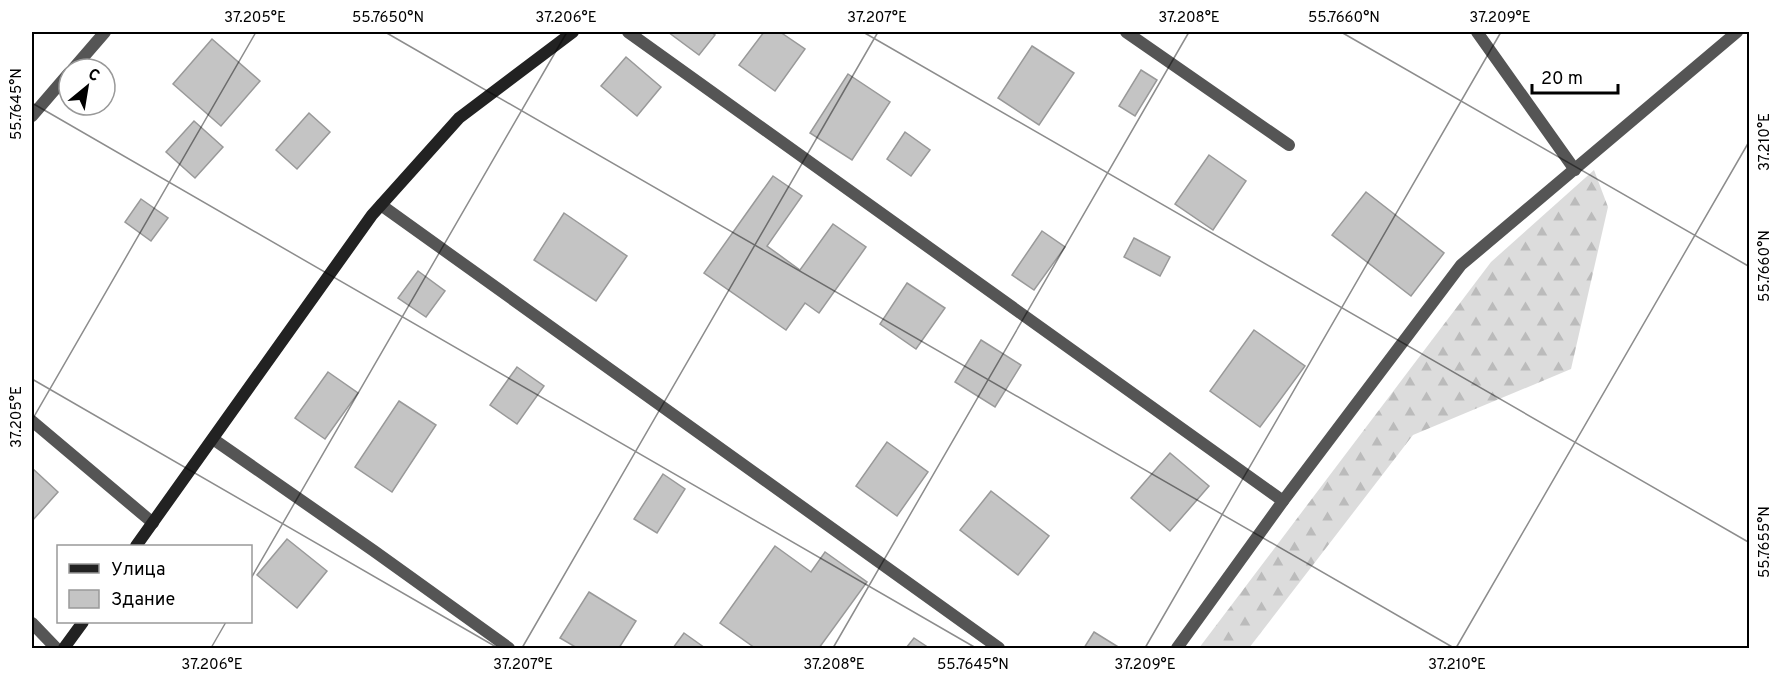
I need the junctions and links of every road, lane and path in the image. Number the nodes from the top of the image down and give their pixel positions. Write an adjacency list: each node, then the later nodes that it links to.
1 (105, 32): 7 (street)
2 (573, 32): 12 (street)
3 (628, 32): 15 (street)
4 (1126, 32): 10 (street)
5 (1477, 32): 11 (street)
6 (1737, 32): 11 (street)
7 (83, 57)
8 (57, 87): 9 (street)
9 (32, 116)
10 (1289, 145)
11 (1575, 170): 15 (street)
12 (381, 205): 14 (street); 23 (street)
13 (32, 421): 16 (street)
14 (213, 439): 16 (street); 22 (street)
15 (1284, 501): 24 (street)
16 (153, 523): 17 (street)
17 (137, 545)
18 (32, 623): 20 (street)
19 (82, 623): 21 (street)
20 (56, 648)
21 (64, 648)
22 (509, 648)
23 (999, 648)
24 (1178, 648)

